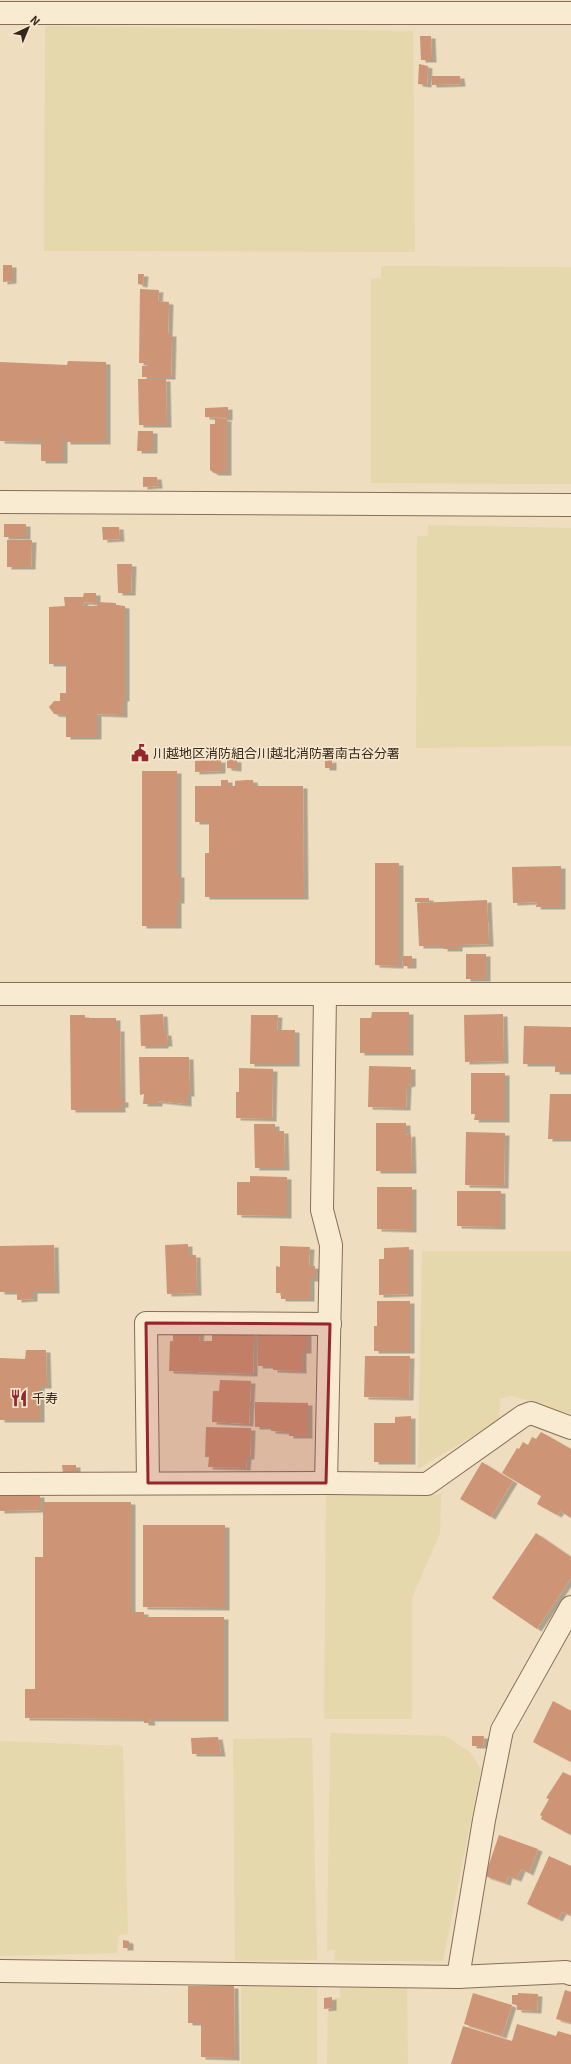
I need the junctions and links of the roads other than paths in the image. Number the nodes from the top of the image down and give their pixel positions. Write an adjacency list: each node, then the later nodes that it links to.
1 (0, 12): 2 (street)
2 (571, 13)
3 (0, 502): 4 (street)
4 (571, 505)
5 (0, 994): 6 (street)
6 (325, 994): 7 (street); 8 (street)
7 (571, 994)
8 (330, 1324): 10 (street); 11 (street)
9 (571, 1428): 10 (street)
10 (326, 1482): 11 (street)
11 (148, 1483): 12 (street)
12 (0, 1484)
13 (571, 1607): 16 (street)
14 (0, 1971): 16 (street)
15 (571, 1974): 16 (street)
16 (458, 1977)

